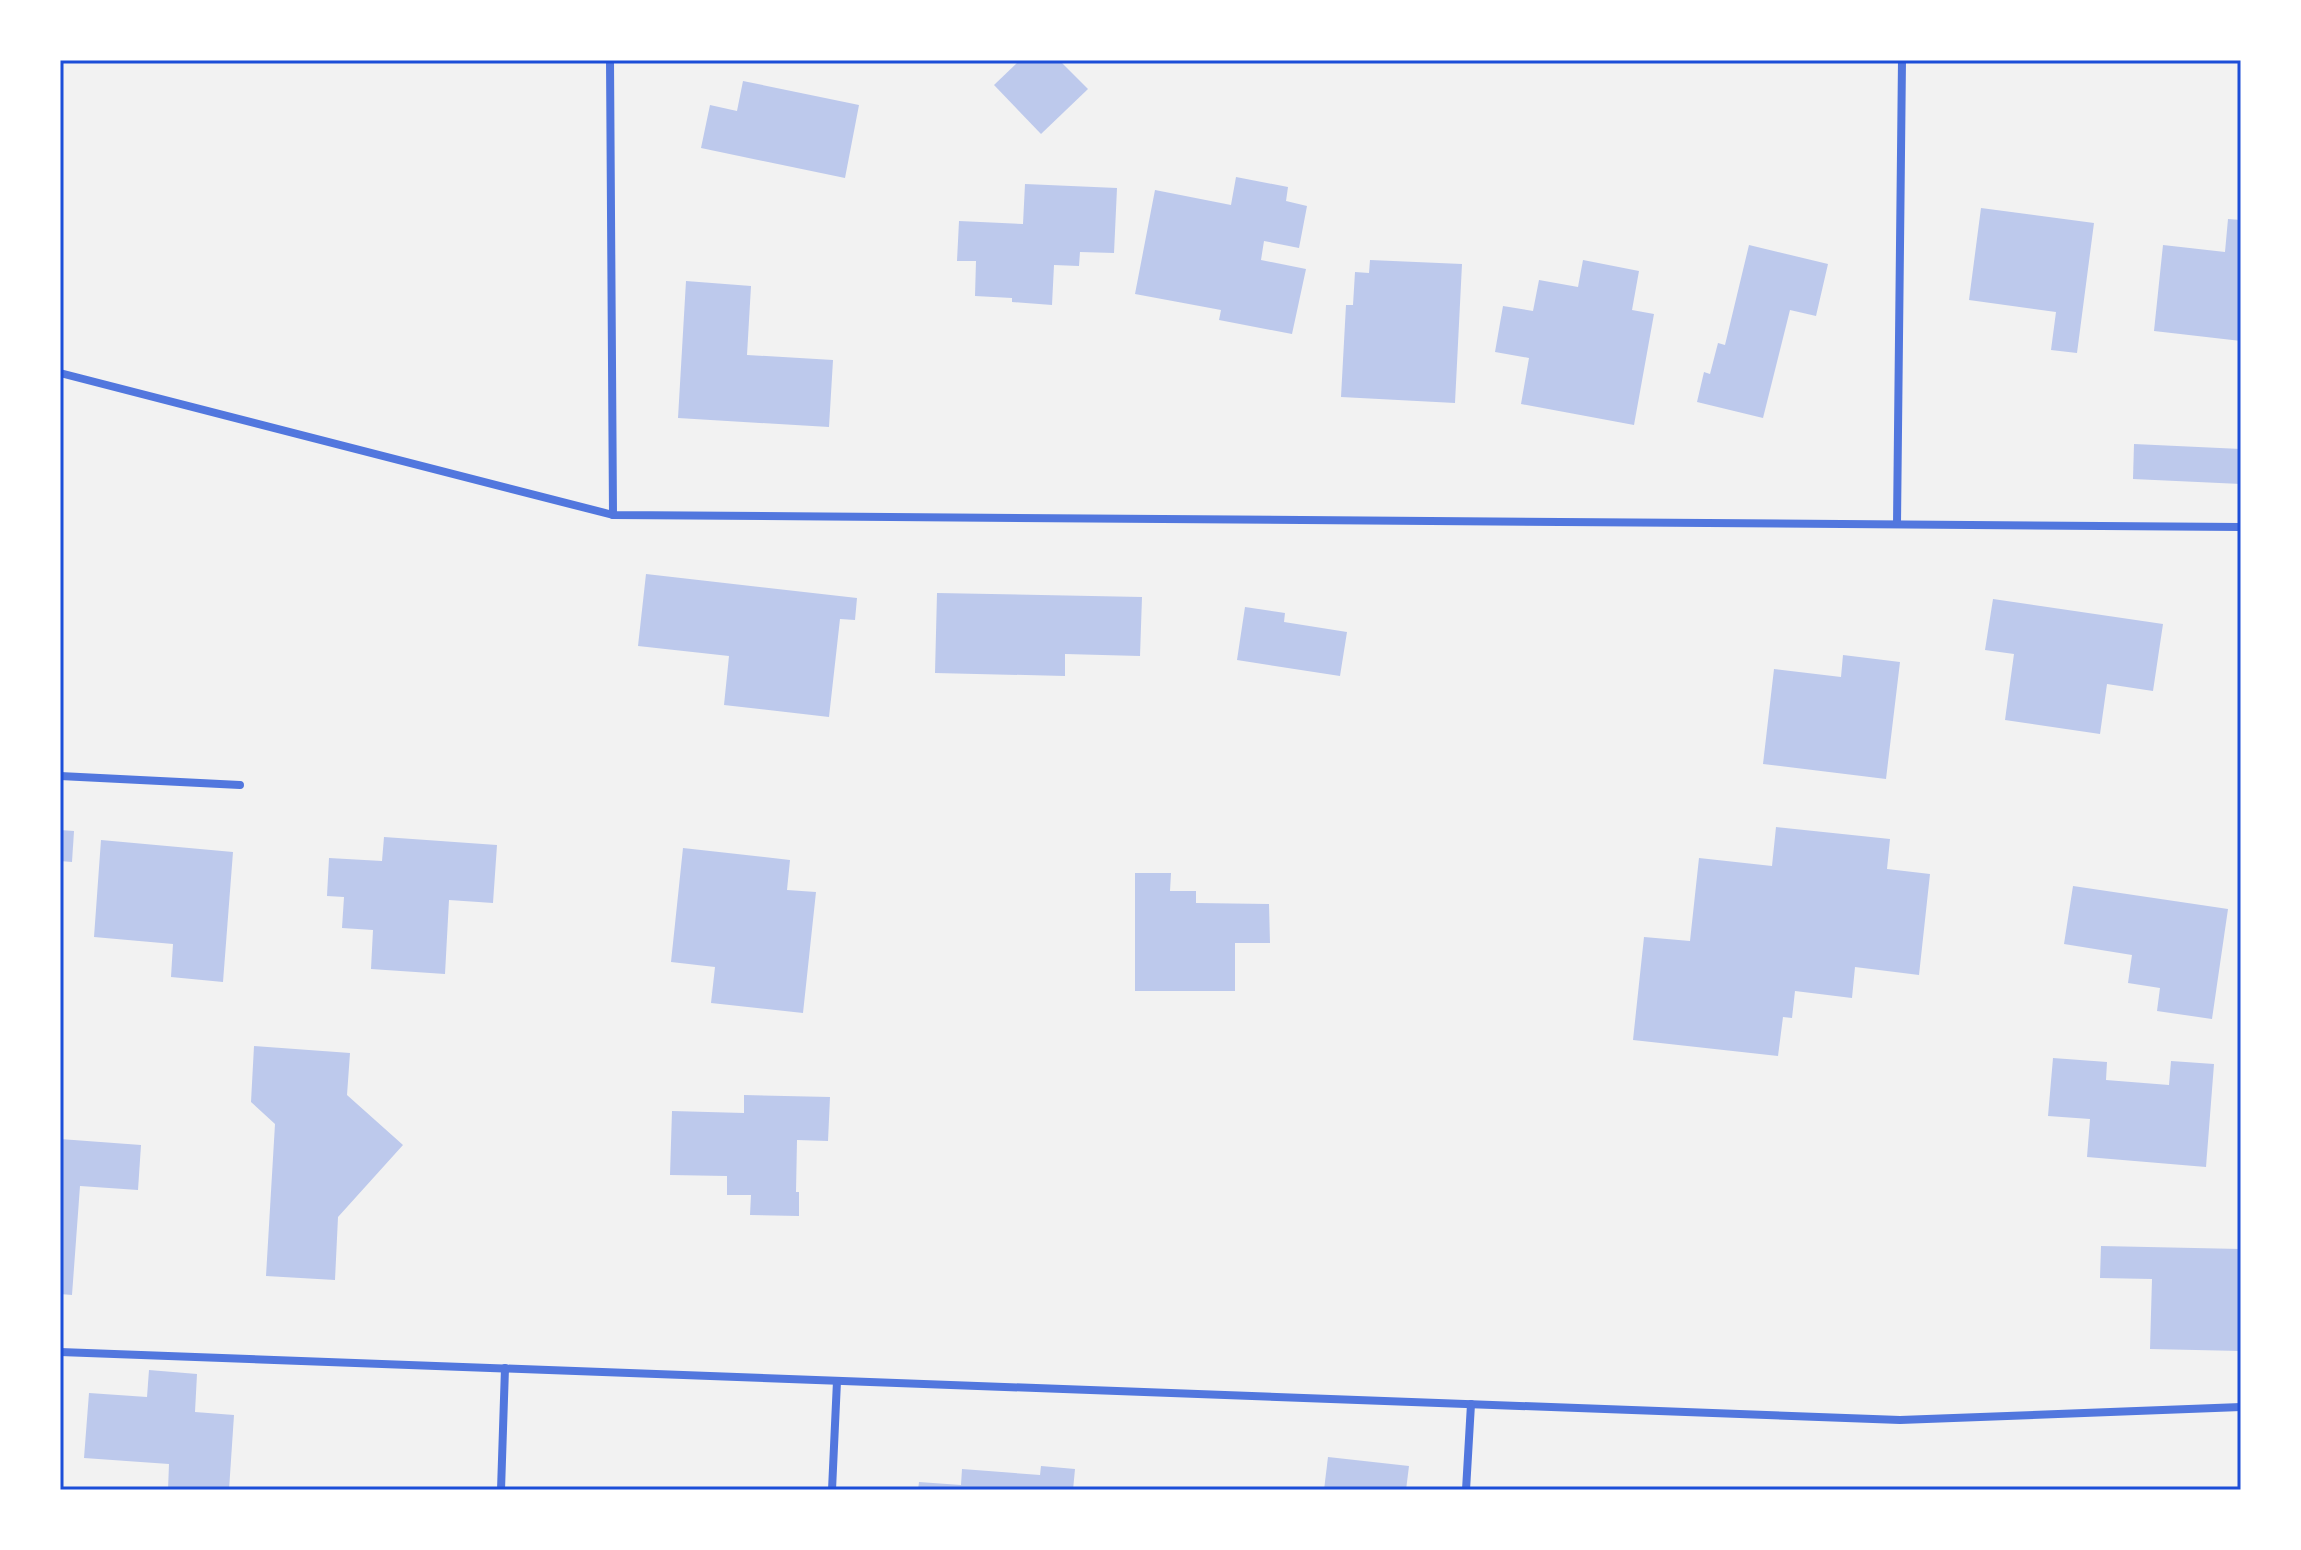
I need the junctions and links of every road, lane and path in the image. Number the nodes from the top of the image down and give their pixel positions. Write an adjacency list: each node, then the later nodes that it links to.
1 (610, 60): 4 (street)
2 (1902, 60): 5 (street)
3 (60, 373): 4 (street)
4 (613, 515): 5 (street)
5 (1897, 524): 6 (street)
6 (2241, 527)
7 (60, 776): 8 (street)
8 (240, 785)
9 (60, 1352): 10 (street)
10 (505, 1368): 11 (street); 14 (street)
11 (837, 1381): 12 (street); 15 (street)
12 (1471, 1404): 13 (street); 16 (street)
13 (2241, 1407)
14 (501, 1490)
15 (832, 1490)
16 (1466, 1490)

